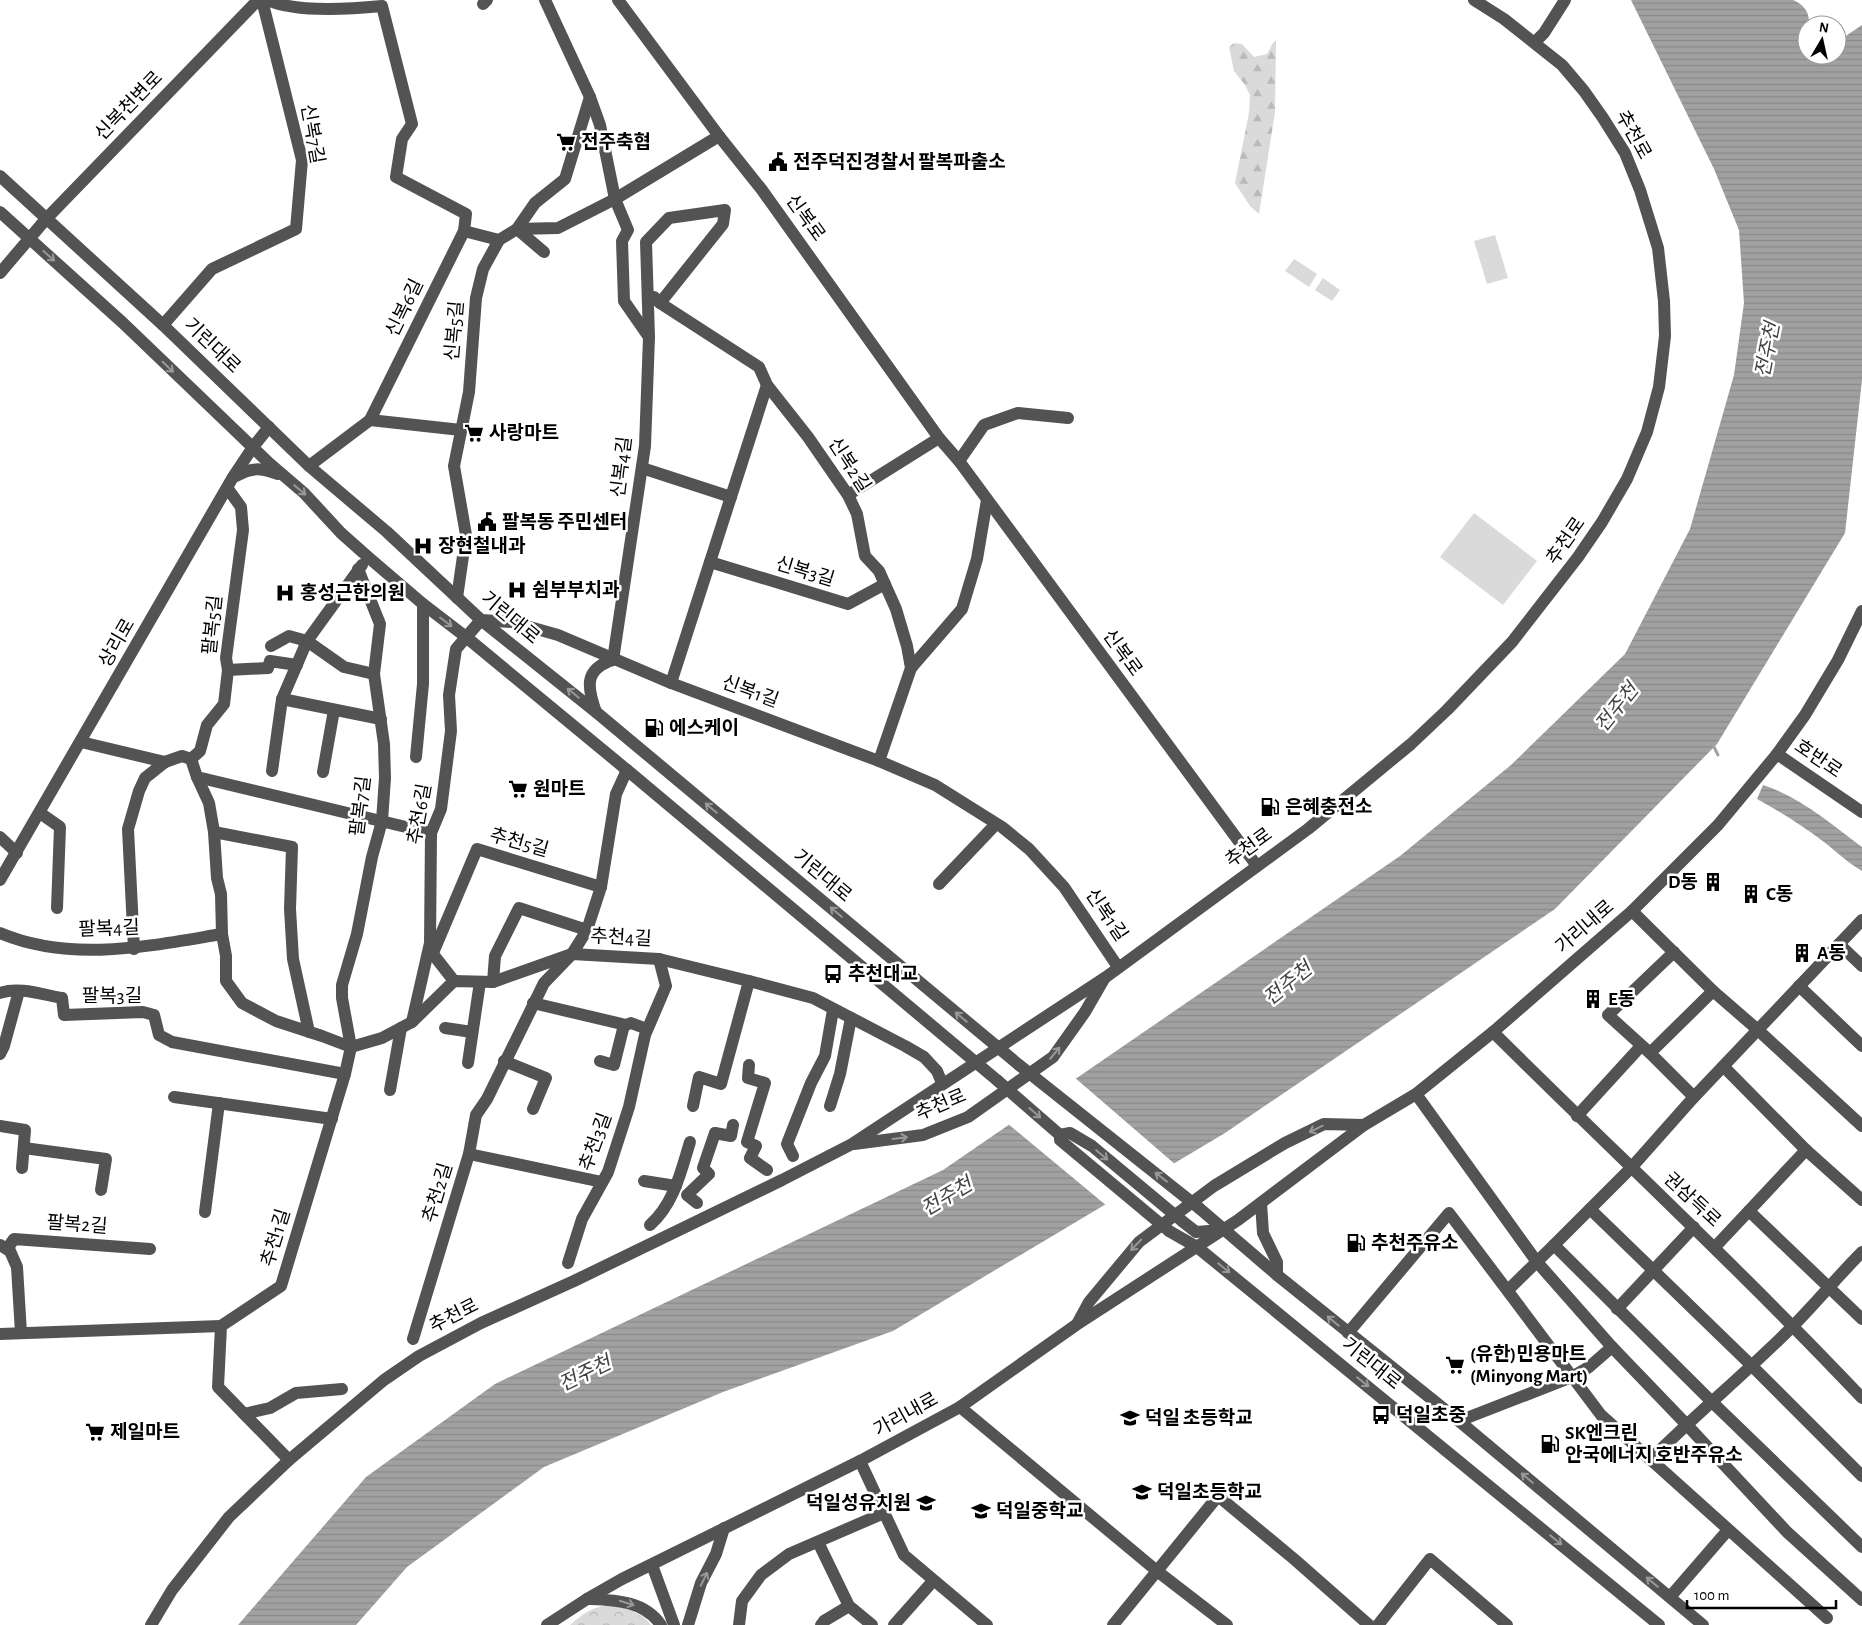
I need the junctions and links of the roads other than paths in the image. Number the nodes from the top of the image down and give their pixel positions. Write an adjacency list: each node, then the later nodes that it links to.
1 (258, 0): 14 (street, 신복천변로)
2 (262, 0): 23 (street, 신복7길)
3 (268, 0): 16 (street)
4 (545, 0): 9 (street)
5 (618, 0): 10 (street, 신복로)
6 (1474, 0): 8 (street, 추천로)
7 (1565, 0): 8 (street)
8 (1535, 42): 79 (street, 추천로)
9 (590, 97): 12 (street); 15 (street, 신복5길)
10 (719, 136): 12 (street); 30 (street, 신복로)
11 (0, 176): 14 (street, 기린대로)
12 (615, 199): 15 (street); 24 (street)
13 (0, 212): 17 (street, 기린대로)
14 (46, 219): 17 (street, 신복천변로); 23 (street, 기린대로)
15 (517, 229): 18 (street, 신복5길); 19 (street)
16 (464, 231): 18 (street); 27 (street, 신복6길)
17 (29, 239): 20 (street, 신복천변로); 31 (street, 기린대로, one-way to 31)
18 (499, 240): 29 (street, 신복5길)
19 (544, 252)
20 (0, 273)
21 (647, 290): 22 (street, 신복2길); 22 (street, 신복4길); 24 (street, 신복4길)
22 (660, 303): 25 (street, 신복2길)
23 (163, 325): 28 (street, 기린대로)
24 (649, 337): 34 (street, 신복4길)
25 (766, 385): 37 (street, 신복2길); 38 (street)
26 (1068, 418): 32 (street)
27 (370, 420): 29 (street); 33 (street, 신복6길)
28 (269, 427): 31 (street, 상리로); 33 (street, 기린대로)
29 (461, 430): 44 (street, 신복5길)
30 (939, 438): 32 (street, 신복로); 37 (street)
31 (253, 447): 35 (street, 기린대로); 36 (street, 상리로)
32 (959, 461): 39 (street, 신복로)
33 (310, 466): 44 (street, 기린대로)
34 (642, 468): 38 (street); 51 (street, 신복4길)
35 (282, 475): 36 (street); 40 (street, 기린대로, one-way to 40)
36 (230, 483): 54 (street, 팔복5길); 61 (street, 상리로)
37 (848, 495): 43 (street, 신복2길)
38 (731, 498): 41 (street)
39 (988, 500): 53 (street); 79 (street, 신복로)
40 (368, 557): 42 (street); 45 (street, 기린대로)
41 (710, 562): 43 (street, 신복3길); 56 (street)
42 (358, 569): 49 (street); 55 (street, 팔복7길)
43 (885, 584): 53 (street, 신복2길)
44 (457, 598): 47 (street, 기린대로)
45 (423, 604): 48 (street, 기린대로, one-way to 48); 63 (street)
46 (1862, 611): 62 (street, 가리내로)
47 (482, 620): 48 (street, 추천6길); 51 (street, 신복1길); 59 (street, 기린대로, one-way to 47)
48 (466, 636): 67 (street, 기린대로); 76 (street, 추천6길)
49 (307, 641): 50 (street); 52 (street); 55 (street)
50 (271, 646)
51 (613, 660): 56 (street, 신복1길); 59 (street)
52 (297, 665): 54 (street); 57 (street)
53 (911, 668): 65 (street, 신복2길)
54 (228, 670): 64 (street, 팔복5길)
55 (374, 674): 60 (street, 팔복7길)
56 (671, 683): 65 (street, 신복1길)
57 (282, 699): 58 (street); 68 (street)
58 (334, 710): 60 (street); 69 (street)
59 (596, 712): 118 (street, 기린대로, one-way to 59)
60 (381, 719): 73 (street, 팔복7길)
61 (81, 742): 66 (street); 72 (street, 상리로)
62 (1777, 754): 71 (street, 호반로); 84 (street, 가리내로)
63 (416, 757)
64 (191, 759): 66 (street); 70 (street)
65 (880, 761): 74 (street, 신복1길)
66 (165, 762): 90 (street)
67 (627, 770): 82 (street); 123 (street, 기린대로)
68 (272, 771)
69 (323, 772)
70 (197, 777): 73 (street); 75 (street)
71 (1862, 812)
72 (40, 813): 78 (street, 상리로); 83 (street)
73 (382, 821): 76 (street); 117 (street, 팔복7길)
74 (996, 824): 81 (street); 96 (street, 신복1길)
75 (214, 832): 88 (street); 113 (street)
76 (432, 833): 91 (street, 추천6길)
77 (0, 838): 78 (street)
78 (17, 853): 80 (street, 상리로)
79 (1257, 866): 96 (street, 추천로)
80 (0, 880)
81 (939, 884)
82 (601, 888): 86 (street); 91 (street, 추천5길)
83 (57, 908)
84 (1632, 912): 92 (street); 115 (street, 가리내로)
85 (1862, 920): 89 (street)
86 (587, 930): 93 (street); 100 (street)
87 (0, 934): 90 (street, 팔복4길)
88 (222, 934): 90 (street, 팔복4길); 113 (street)
89 (1839, 944): 95 (street); 101 (street)
90 (134, 949)
91 (431, 952): 98 (street); 108 (street, 추천6길)
92 (1674, 952): 103 (street); 119 (street)
93 (572, 954): 94 (street, 추천4길); 100 (street, 추천4길); 105 (street, 추천2길)
94 (659, 959): 99 (street, 추천4길); 111 (street, 추천3길)
95 (1862, 966)
96 (1118, 967): 97 (street, 추천로)
97 (1106, 977): 118 (street, 추천로); 145 (street, 추천로, one-way to 97)
98 (454, 981): 100 (street, 추천4길); 108 (street)
99 (750, 981): 106 (street, 추천4길); 134 (street)
100 (486, 982): 114 (street)
101 (1799, 986): 112 (street); 116 (street)
102 (19, 991): 104 (street, 팔복3길); 120 (street); 127 (street, 팔복3길)
103 (1713, 991): 112 (street); 119 (street)
104 (0, 994)
105 (533, 1003): 109 (street); 121 (street, 추천2길)
106 (833, 1010): 107 (street, 추천4길); 149 (street)
107 (851, 1018): 128 (street, 추천4길); 135 (street)
108 (407, 1025): 117 (street); 129 (street)
109 (624, 1025): 111 (street); 122 (street)
110 (445, 1028): 114 (street)
111 (647, 1029): 154 (street, 추천3길)
112 (1758, 1030): 126 (street); 142 (street)
113 (309, 1032): 117 (street)
114 (472, 1032): 124 (street)
115 (1493, 1032): 130 (street, 가리내로); 137 (street, 권삼득로)
116 (1862, 1046)
117 (351, 1047): 127 (street, 추천1길)
118 (999, 1047): 123 (street, 추천로); 165 (street, 기린대로, one-way to 118, bridge)
119 (1645, 1050): 132 (street); 137 (street)
120 (0, 1054)
121 (504, 1061): 136 (street); 148 (street, 추천2길)
122 (600, 1061)
123 (975, 1062): 128 (street, 추천로); 143 (street, 기린대로, one-way to 143, bridge)
124 (468, 1063)
125 (749, 1065): 152 (street)
126 (1724, 1067): 132 (street); 147 (street)
127 (345, 1074): 138 (street, 추천1길)
128 (940, 1077): 145 (street, 추천로)
129 (390, 1090)
130 (1416, 1094): 140 (street, 가리내로); 172 (street)
131 (174, 1097): 133 (street)
132 (1694, 1097): 151 (street)
133 (219, 1103): 138 (street); 162 (street)
134 (694, 1106)
135 (830, 1106)
136 (533, 1109)
137 (1577, 1116): 151 (street, 권삼득로)
138 (332, 1119): 181 (street, 추천1길)
139 (734, 1125): 158 (street)
140 (1364, 1125): 159 (street, 가리내로); 182 (street, one-way to 182)
141 (0, 1126): 146 (street)
142 (1862, 1126)
143 (1060, 1134): 165 (street, 기린대로, one-way to 165, bridge); 168 (street, 기린대로, bridge)
144 (690, 1142): 155 (street)
145 (852, 1144): 197 (street, 추천로)
146 (24, 1148): 150 (street); 156 (street, 팔복2길)
147 (1806, 1150): 157 (street); 161 (street)
148 (469, 1154): 154 (street); 186 (street, 추천2길)
149 (793, 1156)
150 (22, 1168)
151 (1631, 1168): 160 (street); 164 (street, 권삼득로)
152 (767, 1170)
153 (644, 1181): 155 (street)
154 (602, 1182): 173 (street, 추천3길)
155 (676, 1186): 163 (street)
156 (101, 1190)
157 (1862, 1200)
158 (697, 1203)
159 (1262, 1203): 165 (street, 가리내로); 175 (street)
160 (1590, 1209): 166 (street); 174 (street)
161 (1749, 1211): 169 (street); 176 (street)
162 (205, 1212)
163 (650, 1225)
164 (1694, 1227): 169 (street, 권삼득로); 174 (street)
165 (1224, 1229): 168 (street, 가리내로); 175 (street, 기린대로)
166 (1554, 1245): 172 (street); 178 (street)
167 (3, 1247): 170 (street, 팔복2길); 183 (street, 팔복2길)
168 (1198, 1247): 182 (street, 가리내로); 229 (street, 기린대로, one-way to 229)
169 (1715, 1247): 180 (street, 권삼득로)
170 (150, 1249)
171 (1862, 1252): 176 (street)
172 (1537, 1262): 177 (street); 187 (street)
173 (568, 1263)
174 (1653, 1271): 178 (street); 188 (street)
175 (1277, 1275): 184 (street, 기린대로, one-way to 175)
176 (1828, 1287): 179 (street); 180 (street)
177 (1508, 1290): 184 (street); 189 (street)
178 (1618, 1309): 192 (street)
179 (1862, 1319)
180 (1793, 1325): 188 (street); 191 (street, 권삼득로)
181 (222, 1326): 183 (street); 194 (street)
182 (1076, 1326): 193 (street, 가리내로)
183 (21, 1333): 185 (street)
184 (1348, 1333): 195 (street, 기린대로)
185 (0, 1334)
186 (413, 1340)
187 (1612, 1348): 189 (street); 196 (street)
188 (1752, 1366): 192 (street); 200 (street)
189 (1572, 1378): 195 (street); 198 (street)
190 (342, 1389): 194 (street)
191 (1862, 1398)
192 (1711, 1401): 196 (street); 205 (street)
193 (960, 1407): 199 (street, 가리내로); 207 (street)
194 (244, 1414): 197 (street)
195 (1459, 1421): 209 (street, 기린대로, one-way to 195)
196 (1686, 1424): 198 (street); 211 (street)
197 (289, 1460): 214 (street, 추천로)
198 (1650, 1460): 203 (street)
199 (860, 1461): 201 (street); 202 (street, 가리내로)
200 (1862, 1476)
201 (884, 1513): 204 (street); 208 (street)
202 (724, 1528): 206 (street, 가리내로); 218 (street, one-way to 202)
203 (1728, 1530): 209 (street); 213 (street)
204 (818, 1542): 212 (street); 219 (street)
205 (1861, 1546)
206 (652, 1565): 210 (street, 가리내로); 217 (street)
207 (1157, 1571): 224 (street); 225 (street); 226 (street)
208 (933, 1580): 222 (street); 223 (street)
209 (1670, 1598): 230 (street, 기린대로)
210 (587, 1599): 215 (street, 가리내로); 216 (street, one-way to 216)
211 (1862, 1600)
212 (849, 1606): 220 (street); 221 (street)
213 (1827, 1618)
214 (151, 1625)
215 (547, 1625)
216 (661, 1625)
217 (674, 1625)
218 (688, 1625)
219 (738, 1625)
220 (821, 1625)
221 (872, 1625)
222 (894, 1625)
223 (987, 1625)
224 (1113, 1625)
225 (1227, 1625)
226 (1369, 1625)
227 (1378, 1625): 228 (street)
228 (1507, 1625)
229 (1659, 1625)
230 (1703, 1625)

